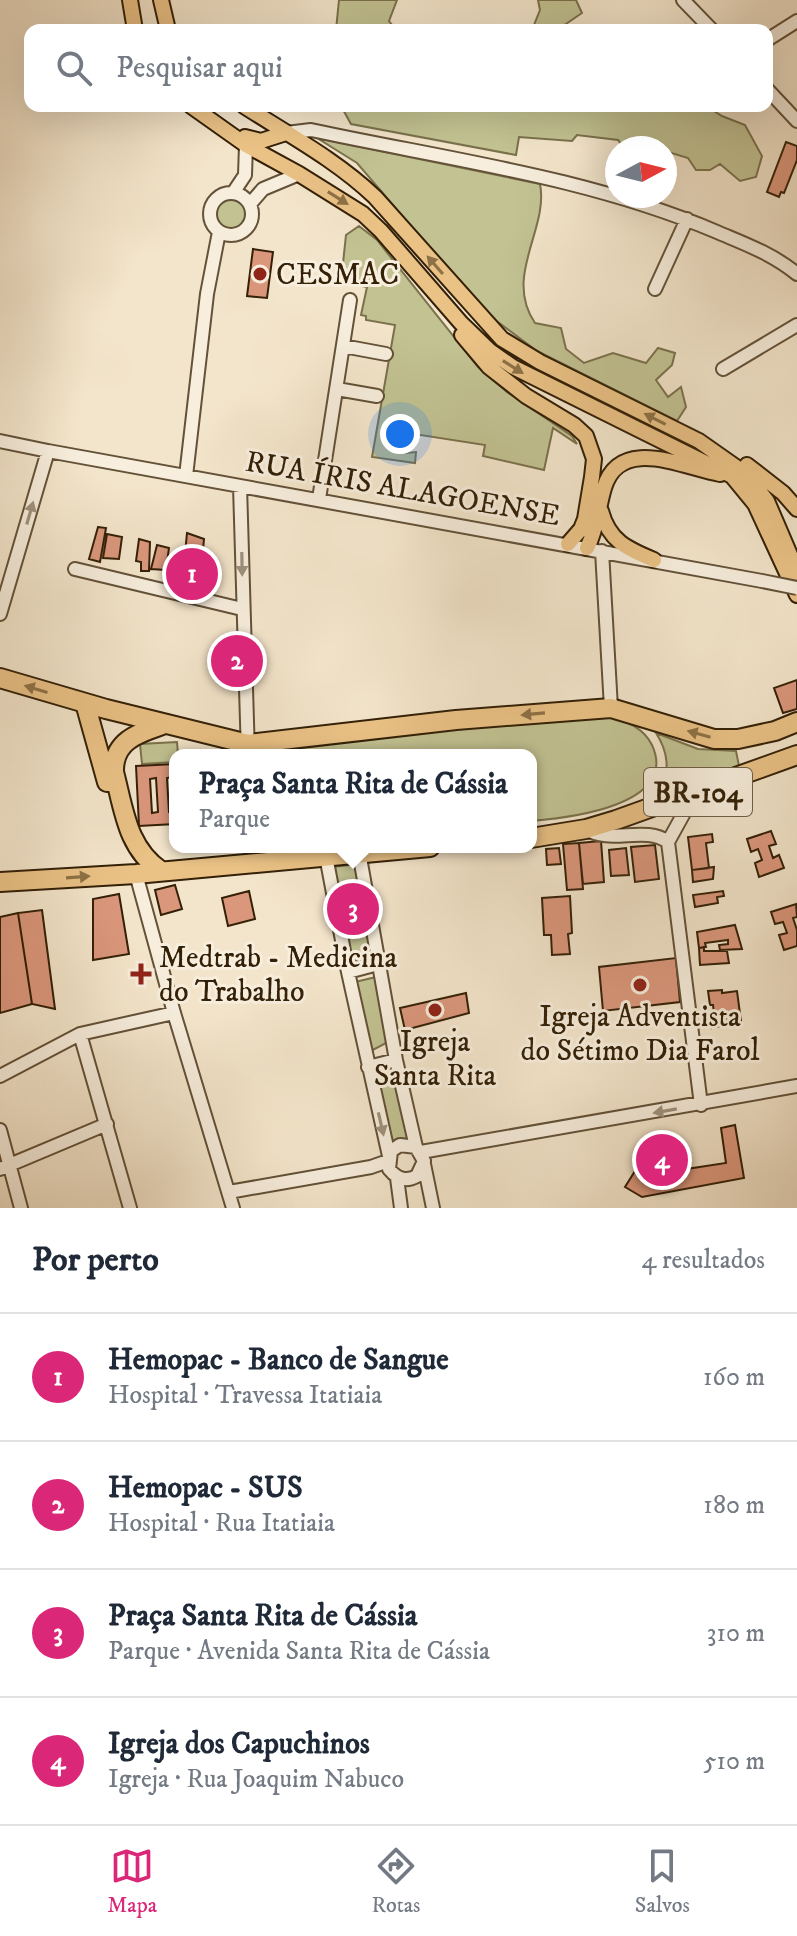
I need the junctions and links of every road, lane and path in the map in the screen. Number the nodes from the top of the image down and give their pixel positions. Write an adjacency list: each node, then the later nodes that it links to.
1 (130, 0): 5 (main road)
2 (161, 0): 6 (main road)
3 (683, 0): 7 (street)
4 (797, 21): 8 (street)
5 (134, 24)
6 (167, 24)
7 (706, 24)
8 (773, 36)
9 (773, 95): 13 (street)
10 (200, 112): 12 (main road)
11 (253, 112): 14 (main road)
12 (211, 120): 14 (main road); 15 (main road)
13 (797, 121)
14 (286, 133): 19 (street); 32 (main road, one-way to 14)
15 (246, 145): 16 (main road); 17 (street)
16 (299, 174): 18 (street); 24 (main road, one-way to 24)
17 (233, 193): 18 (street); 20 (street)
18 (250, 204): 20 (street)
19 (687, 219): 21 (street); 22 (street)
20 (219, 232): 34 (street)
21 (797, 274)
22 (655, 289)
23 (350, 300): 26 (street)
24 (441, 301): 35 (main road, one-way to 35); 40 (main road)
25 (797, 325): 28 (street)
26 (343, 346): 27 (street); 29 (street)
27 (386, 354)
28 (723, 369)
29 (337, 389): 30 (street); 37 (street)
30 (377, 396)
31 (0, 441): 33 (street, RUA ÍRIS ALAGOENSE)
32 (699, 441): 39 (main road); 44 (main road)
33 (48, 451): 34 (street, RUA ÍRIS ALAGOENSE); 48 (street, one-way to 33)
34 (186, 476): 36 (street, RUA ÍRIS ALAGOENSE)
35 (732, 476): 38 (main road); 46 (main road)
36 (240, 486): 37 (street, RUA ÍRIS ALAGOENSE); 47 (street, one-way to 47)
37 (319, 499): 40 (street, RUA ÍRIS ALAGOENSE)
38 (600, 507): 41 (main road); 42 (main road)
39 (797, 509)
40 (568, 544): 41 (street, RUA ÍRIS ALAGOENSE)
41 (594, 550): 42 (street, RUA ÍRIS ALAGOENSE); 51 (street)
42 (654, 560): 45 (street, RUA ÍRIS ALAGOENSE, bridge)
43 (75, 569): 47 (street)
44 (797, 571)
45 (797, 588)
46 (797, 595)
47 (242, 609): 57 (street)
48 (0, 614)
49 (0, 678): 50 (highway, BR-104, one-way to 49)
50 (85, 703): 53 (highway, BR-104); 55 (highway)
51 (611, 708): 52 (highway, BR-104, one-way to 51); 58 (highway, BR-104, one-way to 58)
52 (797, 722)
53 (165, 724): 54 (highway); 56 (highway, BR-104)
54 (126, 740): 55 (highway); 69 (highway)
55 (97, 741): 71 (highway)
56 (245, 749)
57 (248, 749)
58 (255, 749)
59 (788, 758): 60 (highway, BR-104)
60 (721, 782): 61 (highway, BR-104); 62 (street)
61 (695, 793): 63 (highway, BR-104); 65 (street)
62 (728, 801)
63 (586, 829): 64 (highway, BR-104); 65 (street)
64 (537, 837)
65 (668, 842): 81 (street)
66 (351, 853): 68 (highway)
67 (359, 853): 73 (street)
68 (326, 856): 69 (highway); 74 (street)
69 (161, 871): 70 (highway)
70 (136, 874): 71 (highway); 75 (street)
71 (116, 875): 72 (highway, one-way to 71)
72 (0, 882)
73 (378, 964): 74 (street); 77 (street)
74 (348, 972): 78 (street)
75 (174, 1013): 76 (street); 87 (street)
76 (80, 1034): 79 (street); 82 (street)
77 (396, 1060): 78 (street); 84 (street)
78 (368, 1067): 85 (street, one-way to 85)
79 (0, 1076)
80 (797, 1086): 81 (street)
81 (701, 1105): 84 (street, one-way to 84)
82 (107, 1124): 86 (street); 89 (street)
83 (0, 1130): 86 (street)
84 (420, 1154): 85 (street); 85 (street); 92 (street)
85 (391, 1166): 87 (street); 91 (street)
86 (5, 1167): 88 (street)
87 (229, 1192): 90 (street)
88 (21, 1208)
89 (130, 1208)
90 (233, 1208)
91 (401, 1208)
92 (433, 1208)

